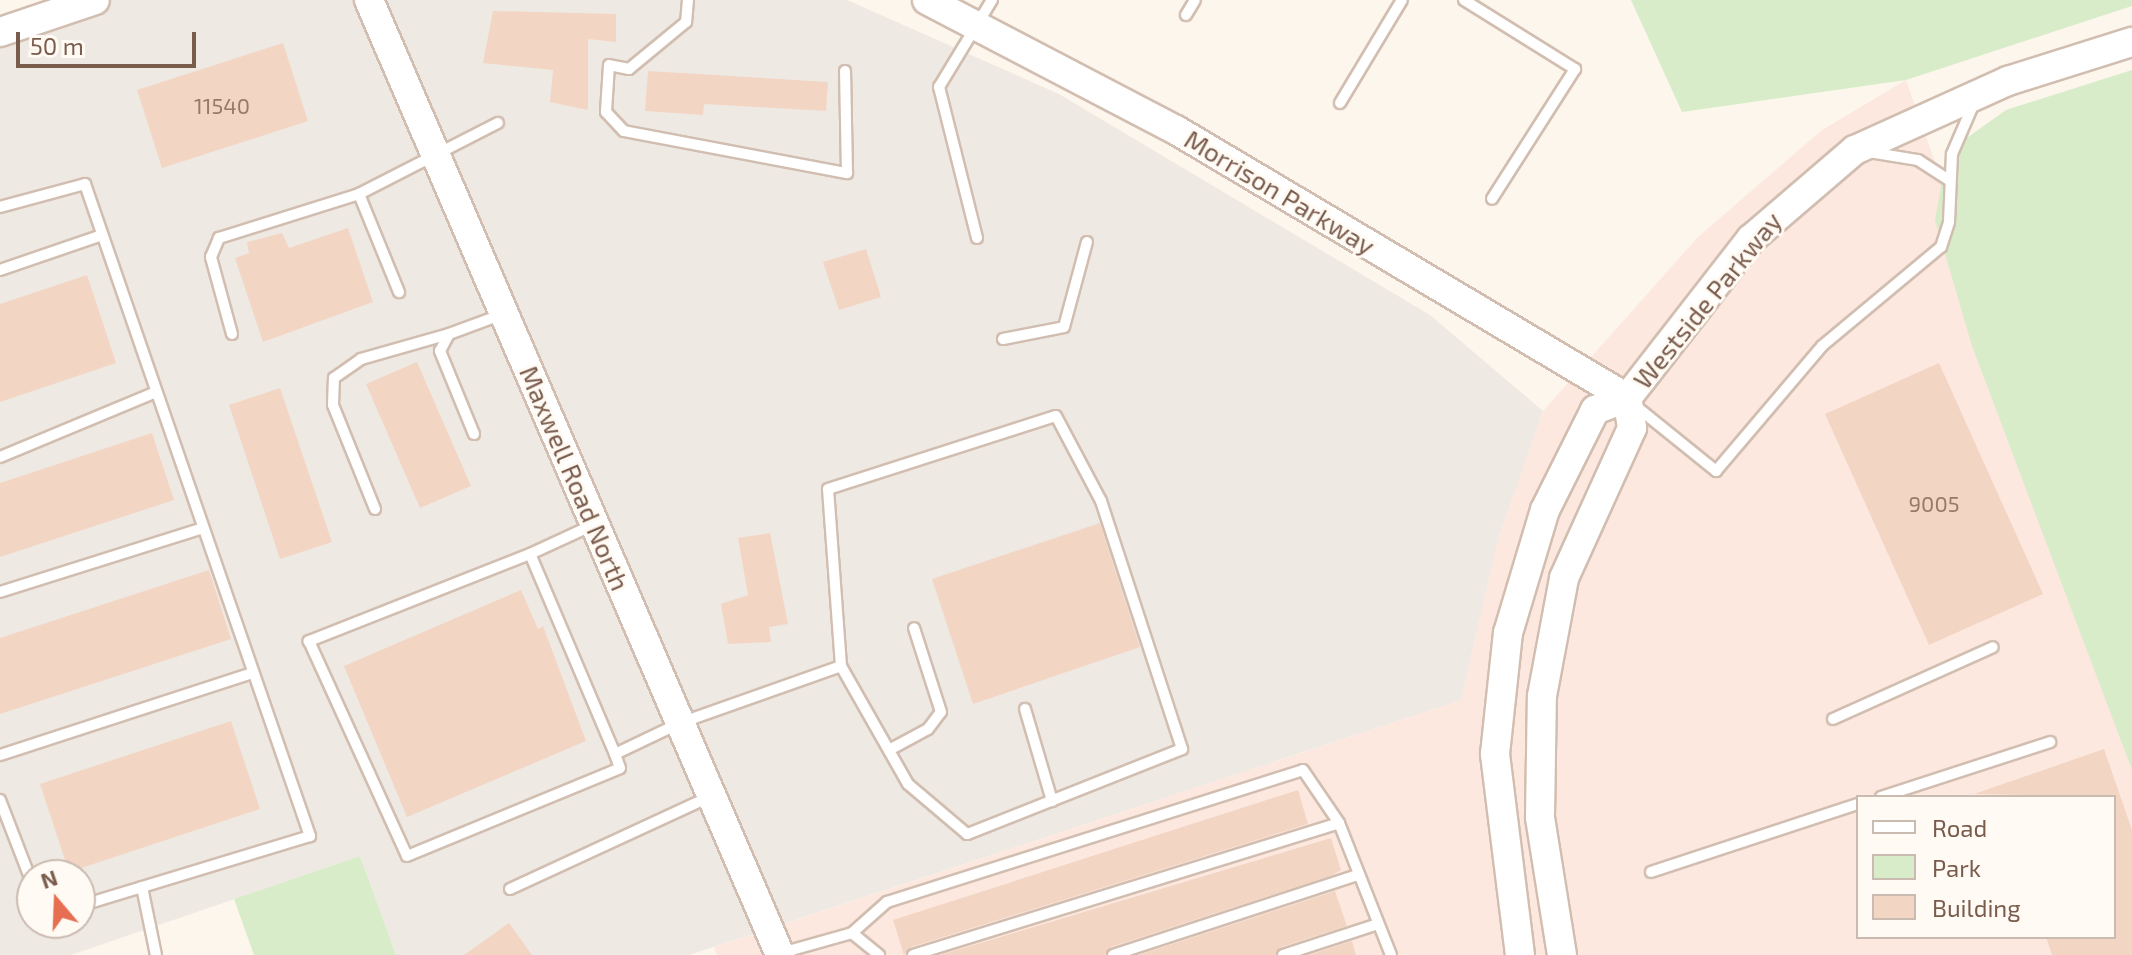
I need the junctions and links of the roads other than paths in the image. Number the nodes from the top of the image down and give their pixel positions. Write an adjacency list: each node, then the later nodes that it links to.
1 (95, 0): 10 (street)
2 (688, 0): 12 (lane)
3 (927, 0): 8 (street, Morrison Parkway)
4 (1195, 0): 9 (lane)
5 (1402, 0): 14 (lane)
6 (1464, 0): 20 (lane)
7 (374, 4): 17 (street, Maxwell Road North)
8 (986, 12): 23 (lane); 32 (street, Morrison Parkway)
9 (1186, 15)
10 (0, 32)
11 (2132, 42): 13 (street, Westside Parkway)
12 (845, 71)
13 (1978, 93): 16 (street, Westside Parkway); 18 (lane)
14 (1340, 103)
15 (498, 123): 17 (lane)
16 (1855, 150): 18 (lane); 32 (street, Westside Parkway)
17 (436, 155): 19 (lane); 27 (street, Maxwell Road North)
18 (1949, 180): 32 (lane)
19 (359, 194): 26 (lane); 28 (lane)
20 (1492, 199)
21 (0, 207): 22 (lane)
22 (102, 235): 25 (lane); 31 (lane)
23 (977, 238)
24 (1087, 242): 30 (lane)
25 (0, 270)
26 (399, 292)
27 (504, 314): 29 (lane); 36 (street, Maxwell Road North)
28 (232, 334)
29 (449, 334): 33 (lane); 35 (lane)
30 (1003, 339)
31 (156, 392): 34 (lane); 37 (lane)
32 (1627, 398): 72 (street, Westside Parkway); 73 (street, Westside Parkway)
33 (474, 434)
34 (0, 457)
35 (375, 509)
36 (595, 525): 38 (lane); 46 (street, Maxwell Road North)
37 (203, 528): 39 (lane); 43 (lane)
38 (530, 554): 49 (lane); 49 (lane)
39 (0, 592)
40 (914, 628): 48 (lane)
41 (1993, 647): 45 (lane)
42 (841, 666): 46 (lane); 48 (lane); 54 (lane)
43 (253, 673): 50 (lane); 60 (lane)
44 (1025, 709): 54 (lane)
45 (1833, 719)
46 (680, 723): 49 (lane); 52 (street, Maxwell Road North)
47 (2050, 742): 51 (lane)
48 (889, 750): 54 (lane)
49 (615, 754)
50 (0, 755)
51 (1887, 795)
52 (711, 796): 61 (lane); 66 (street, Maxwell Road North)
53 (0, 800): 57 (lane)
54 (1052, 801)
55 (1856, 805): 58 (lane)
56 (1339, 823): 59 (lane); 64 (lane); 68 (lane)
57 (23, 859)
58 (1651, 872)
59 (1358, 875): 63 (lane); 69 (lane)
60 (142, 887): 62 (lane); 65 (lane)
61 (510, 889)
62 (96, 901)
63 (1378, 924): 70 (lane); 71 (lane)
64 (852, 933): 66 (lane); 67 (lane)
65 (156, 955)
66 (779, 955)
67 (879, 955)
68 (913, 955)
69 (1113, 955)
70 (1283, 955)
71 (1391, 955)
72 (1520, 955)
73 (1562, 955)

